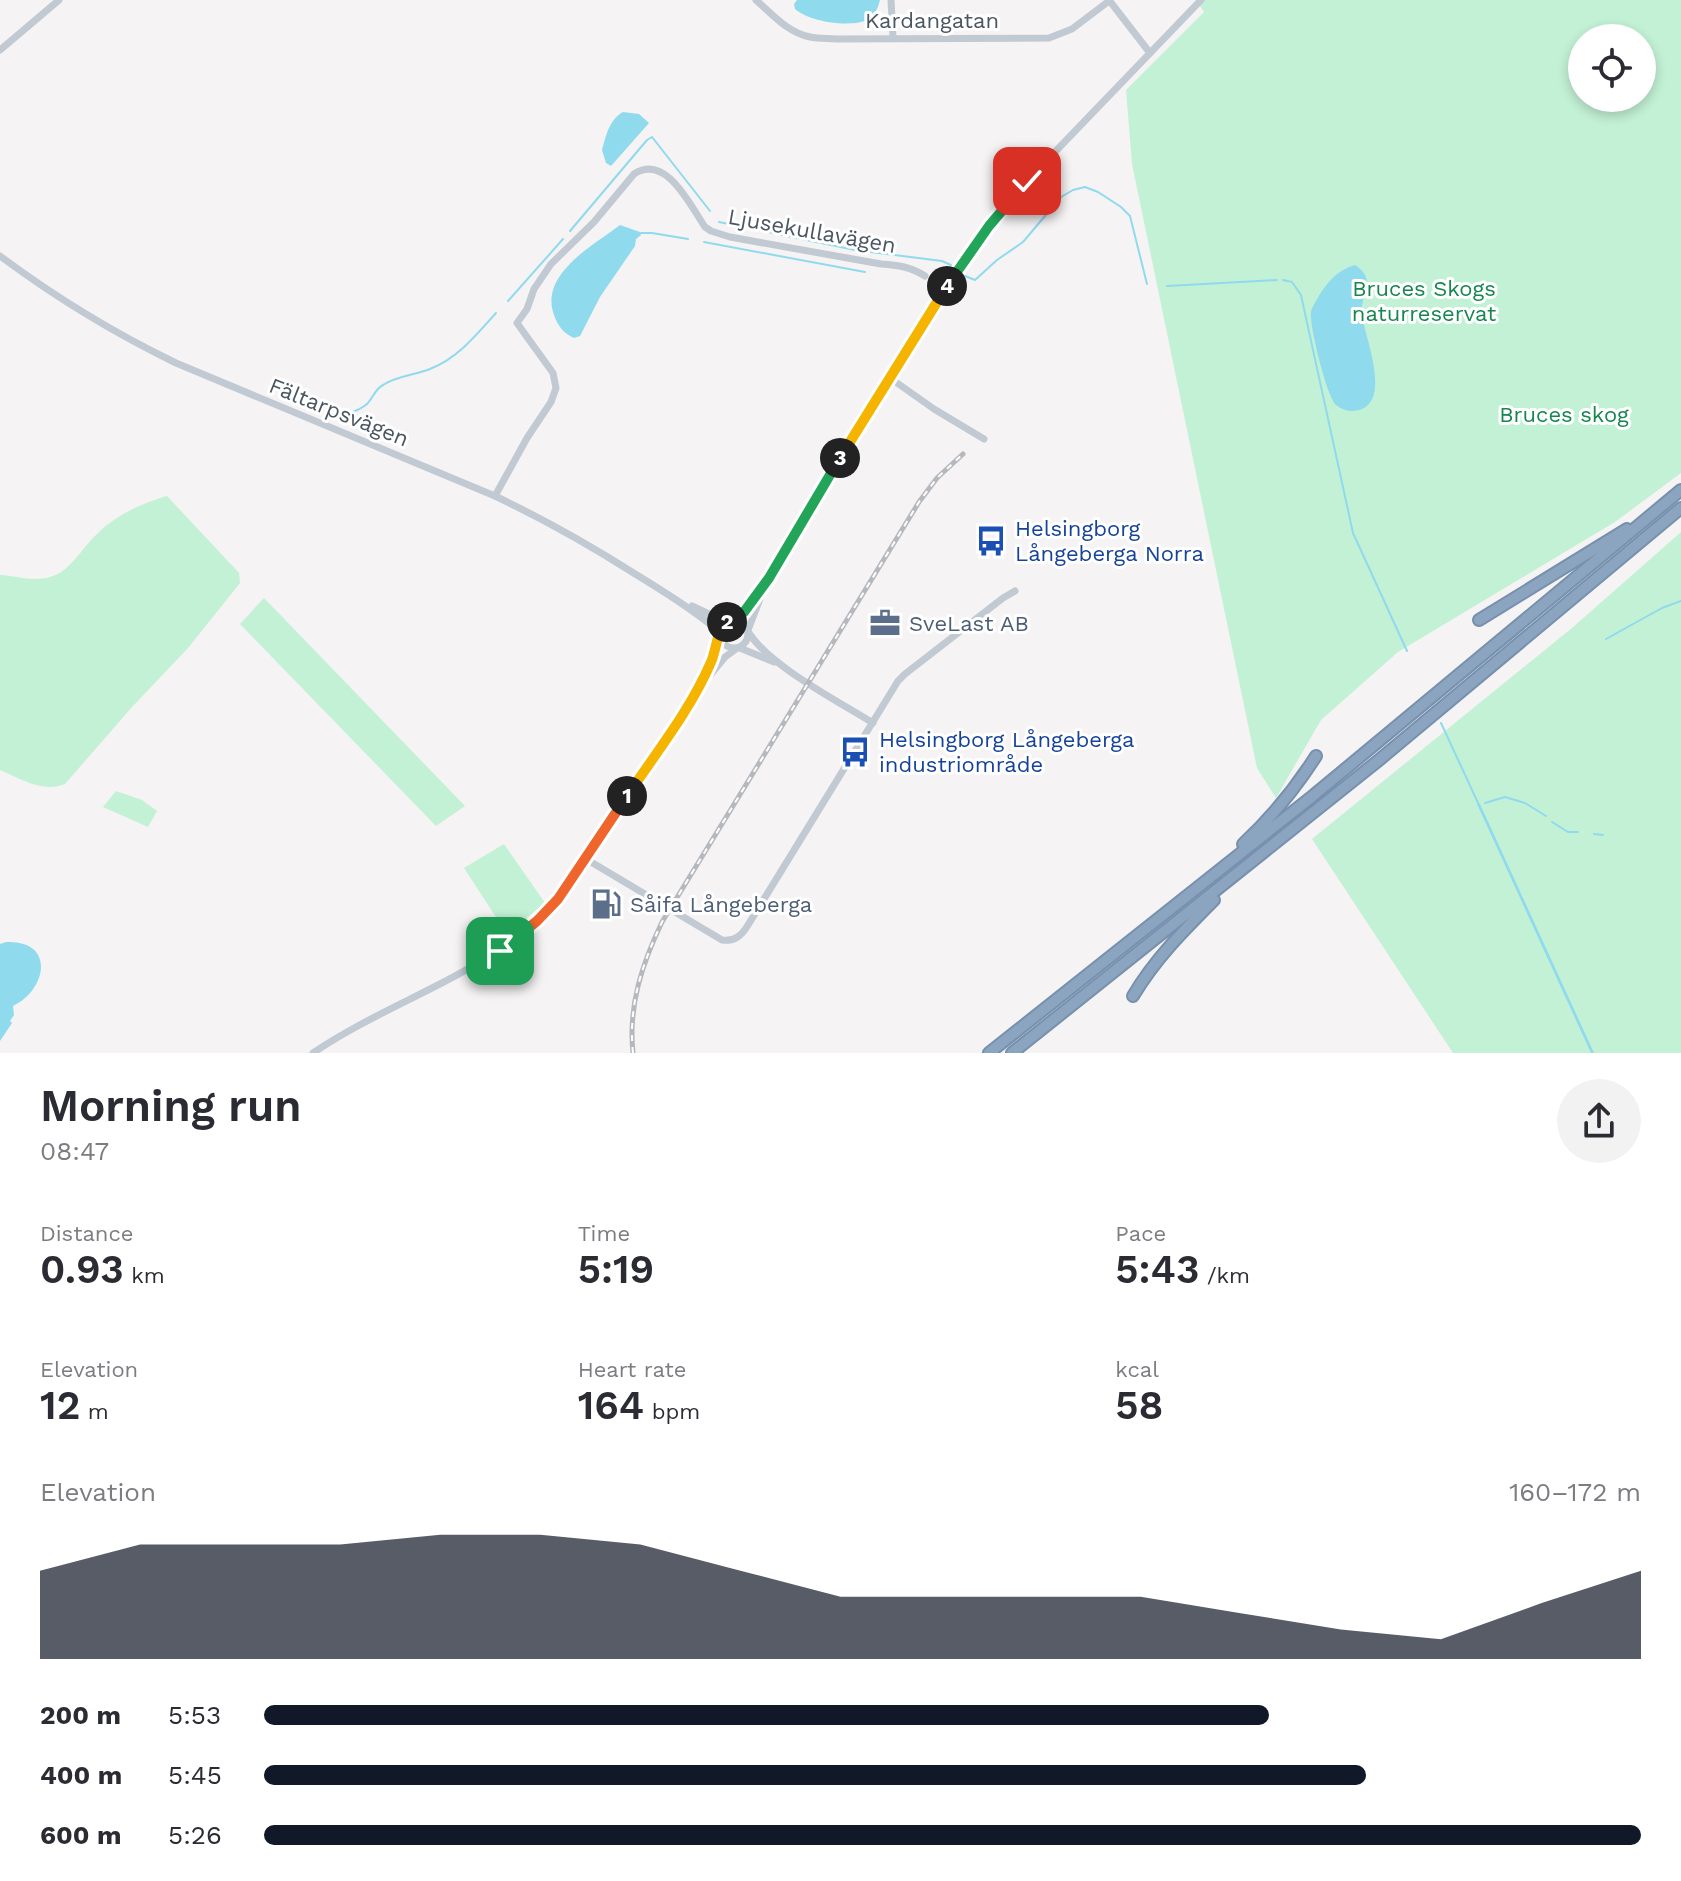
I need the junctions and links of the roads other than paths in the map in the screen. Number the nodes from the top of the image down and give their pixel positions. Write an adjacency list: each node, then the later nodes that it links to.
1 (59, 0): 7 (street)
2 (756, 0): 6 (street, Kardangatan)
3 (891, 0): 6 (street)
4 (1109, 0): 6 (street, Kardangatan); 8 (street)
5 (1201, 0): 8 (street)
6 (893, 38)
7 (0, 50)
8 (1150, 53): 11 (street)
9 (0, 256): 14 (street, Fältarpsvägen)
10 (925, 276): 14 (street, Ljusekullavägen)
11 (890, 378): 12 (street); 17 (street)
12 (984, 439)
13 (1681, 490): 15 (highway)
14 (495, 496): 19 (street, Fältarpsvägen)
15 (1662, 506): 21 (highway); 31 (highway)
16 (1681, 508): 29 (highway)
17 (769, 578): 20 (street); 22 (street)
18 (1015, 591): 27 (street)
19 (669, 594): 20 (street, Fältarpsvägen); 23 (street, Fältarpsvägen)
20 (733, 620): 22 (street); 23 (street)
21 (1479, 620)
22 (748, 632): 24 (street); 25 (street)
23 (720, 634): 24 (street); 26 (street)
24 (738, 648): 25 (street); 26 (street)
25 (783, 666): 27 (street)
26 (698, 690): 30 (street)
27 (873, 723): 30 (street)
28 (1316, 756): 31 (highway)
29 (1258, 858): 32 (highway); 35 (highway)
30 (586, 859): 33 (street)
31 (1188, 896): 34 (highway)
32 (1133, 996)
33 (313, 1053)
34 (989, 1053)
35 (1012, 1053)

